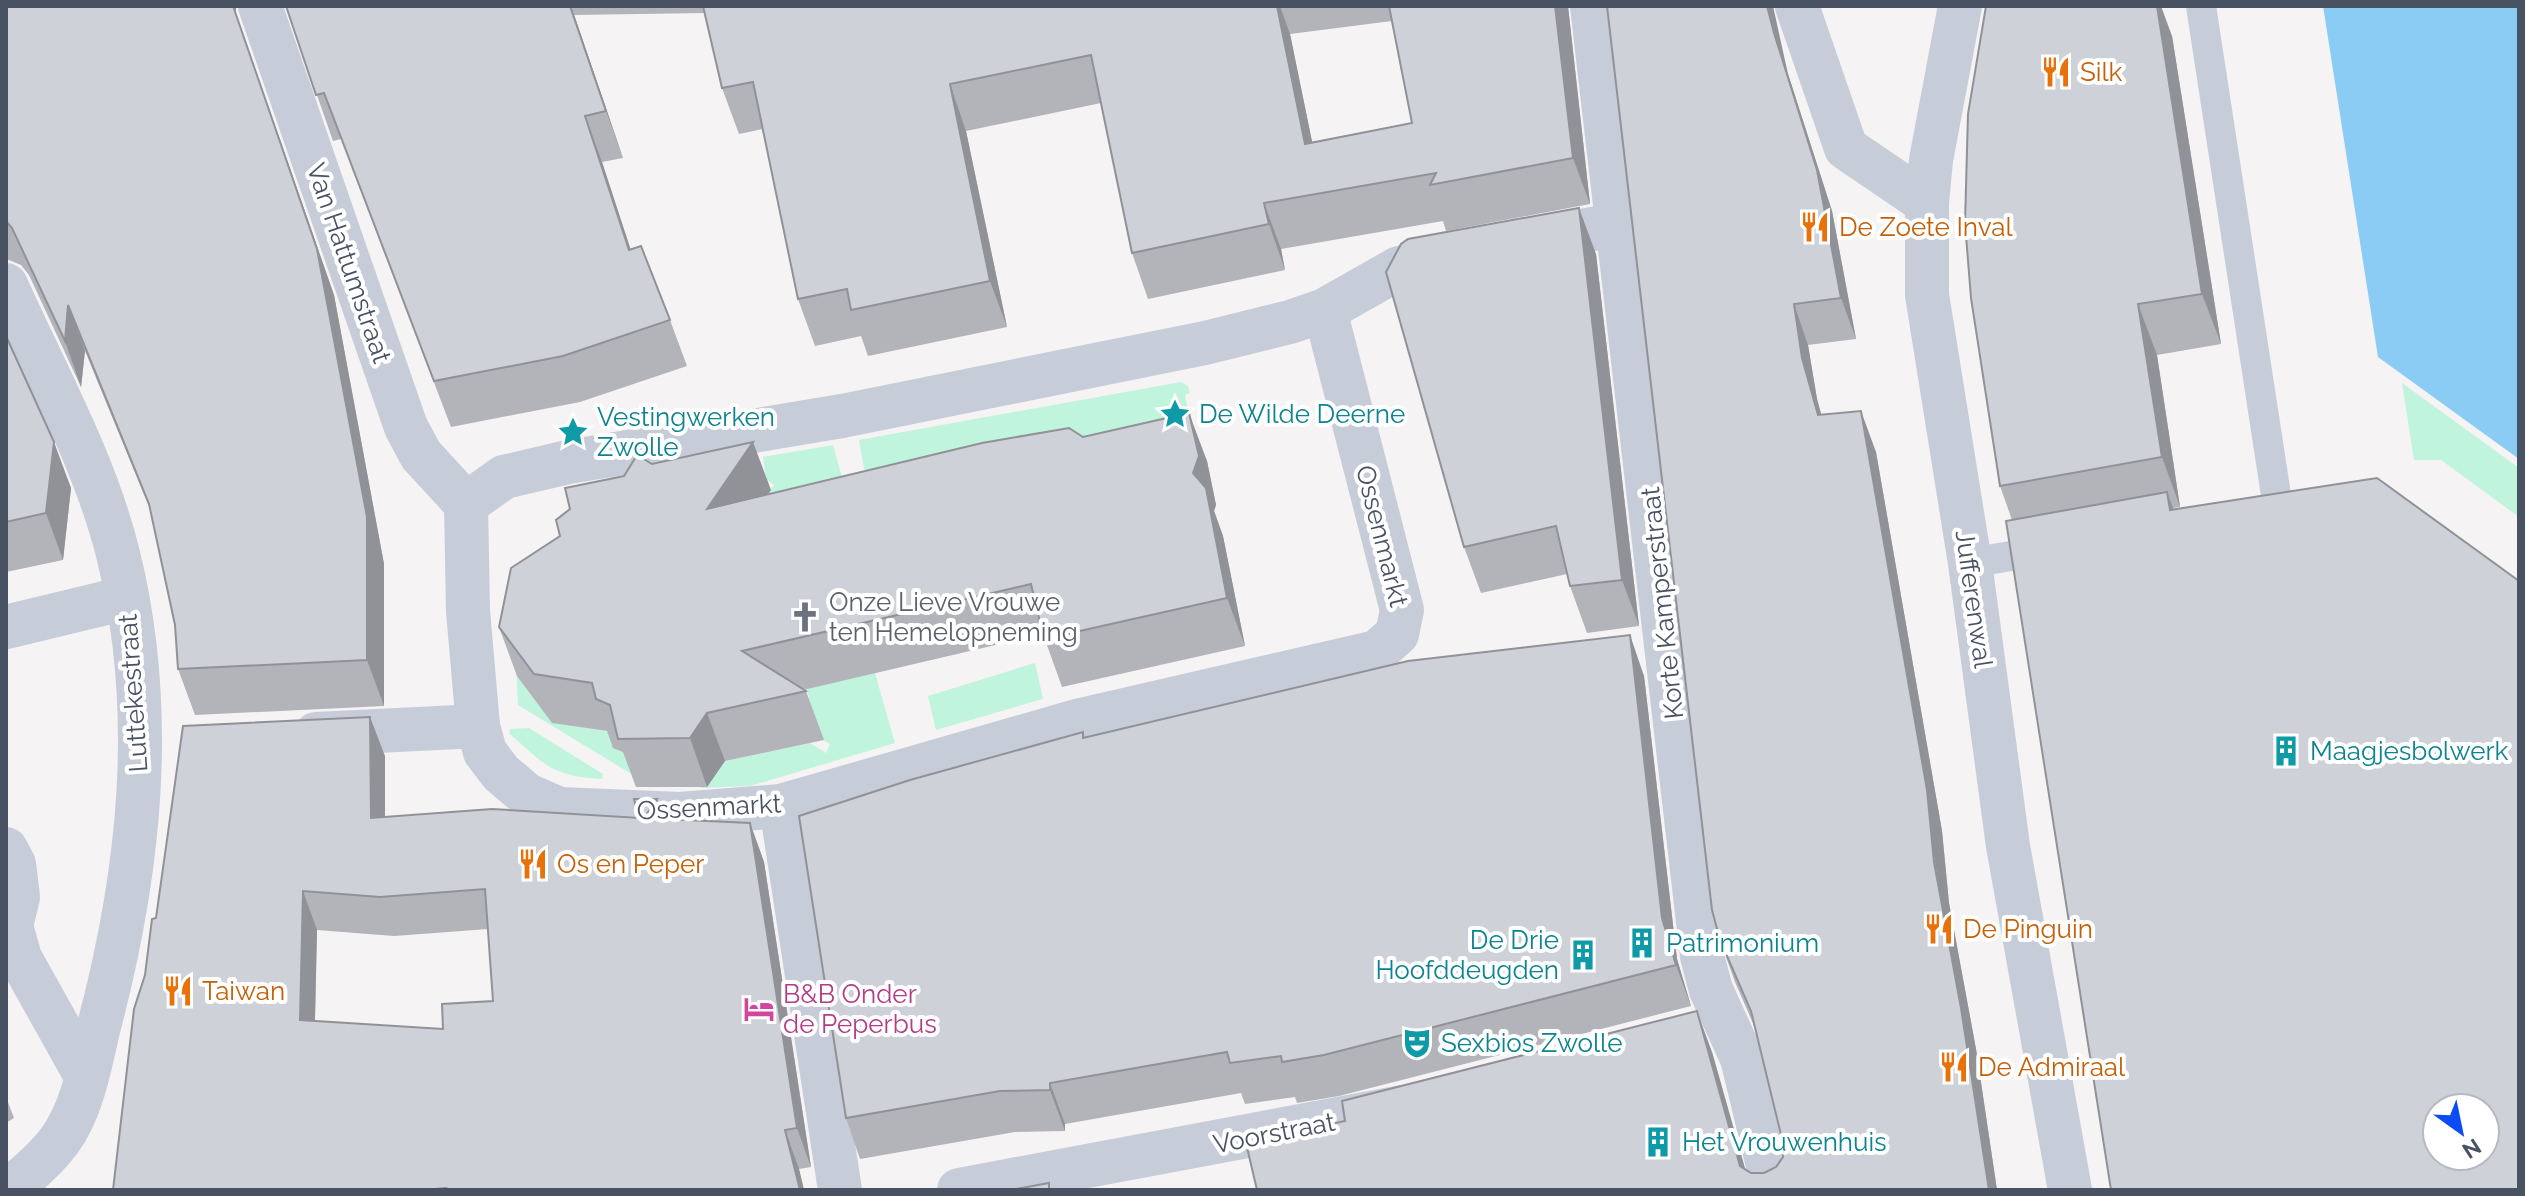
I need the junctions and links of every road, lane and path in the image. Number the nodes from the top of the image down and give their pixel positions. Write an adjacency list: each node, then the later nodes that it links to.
1 (260, 6): 11 (street, Van Hattumstraat)
2 (1592, 6): 7 (street, Korte Kamperstraat)
3 (1797, 6): 6 (street)
4 (1960, 6): 6 (street, Jufferenwal)
5 (2201, 6): 12 (lane)
6 (1927, 203): 15 (street, Jufferenwal)
7 (1620, 224): 9 (street); 24 (street, Korte Kamperstraat)
8 (6, 285): 16 (street, Luttekestraat)
9 (1325, 310): 11 (street); 22 (street, Ossenmarkt)
10 (2338, 498): 12 (lane)
11 (466, 504): 18 (street, Ossenmarkt)
12 (2278, 508): 13 (lane)
13 (2247, 514)
14 (2078, 544): 15 (lane)
15 (1970, 563): 32 (street, Jufferenwal)
16 (126, 598): 17 (street); 21 (street, Luttekestraat)
17 (6, 627)
18 (478, 726): 19 (street); 22 (street, Ossenmarkt)
19 (278, 736)
20 (187, 740): 21 (street)
21 (142, 743): 26 (street, Luttekestraat)
22 (781, 806): 29 (street)
23 (6, 849): 26 (street)
24 (1726, 1022): 25 (street); 31 (street, Korte Kamperstraat)
25 (1682, 1034)
26 (86, 1076): 28 (street, Luttekestraat)
27 (1436, 1099): 30 (street, Voorstraat)
28 (9, 1189)
29 (840, 1190)
30 (959, 1190)
31 (1774, 1190)
32 (2070, 1190)

